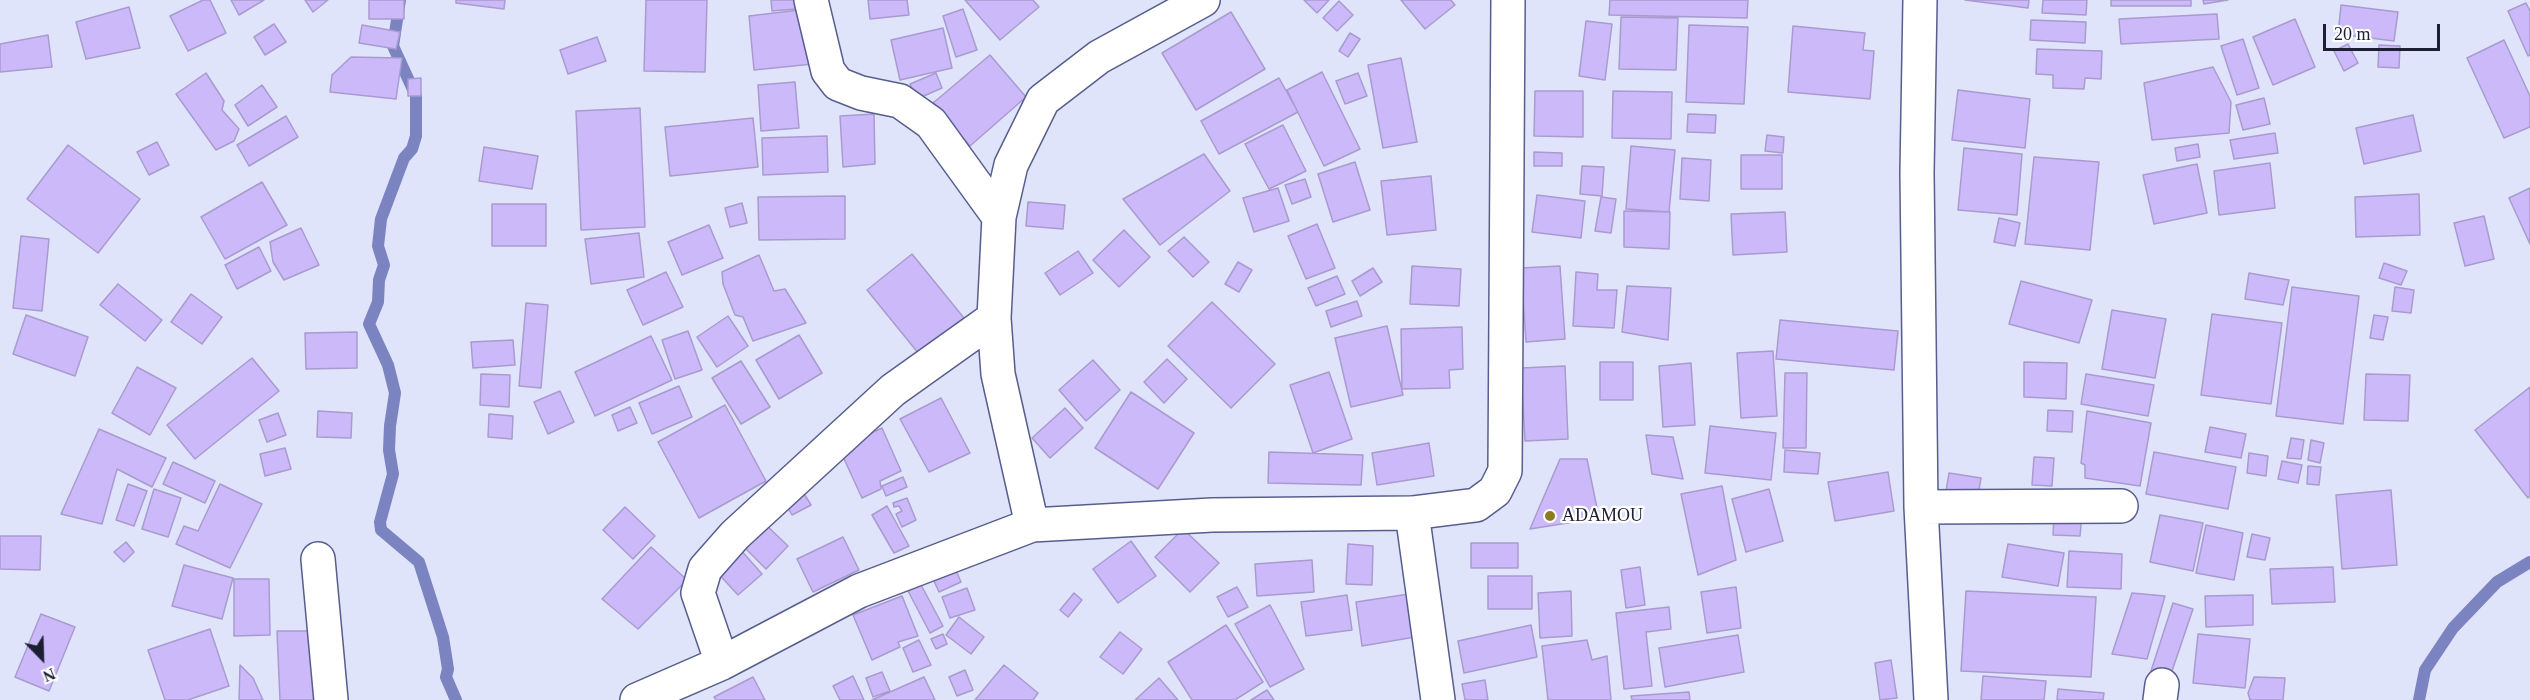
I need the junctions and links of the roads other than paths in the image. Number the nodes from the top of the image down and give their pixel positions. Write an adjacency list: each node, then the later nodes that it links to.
1 (811, 0): 5 (street)
2 (1203, 0): 5 (street)
3 (1508, 0): 9 (street)
4 (1920, 0): 8 (street)
5 (999, 217): 6 (street)
6 (994, 318): 10 (street); 12 (street)
7 (2121, 506): 8 (street)
8 (1921, 507): 16 (street)
9 (1412, 513): 10 (street); 15 (street)
10 (1032, 525): 12 (street)
11 (318, 559): 13 (street)
12 (722, 663): 14 (street)
13 (331, 700)
14 (637, 700)
15 (1438, 700)
16 (1931, 700)

